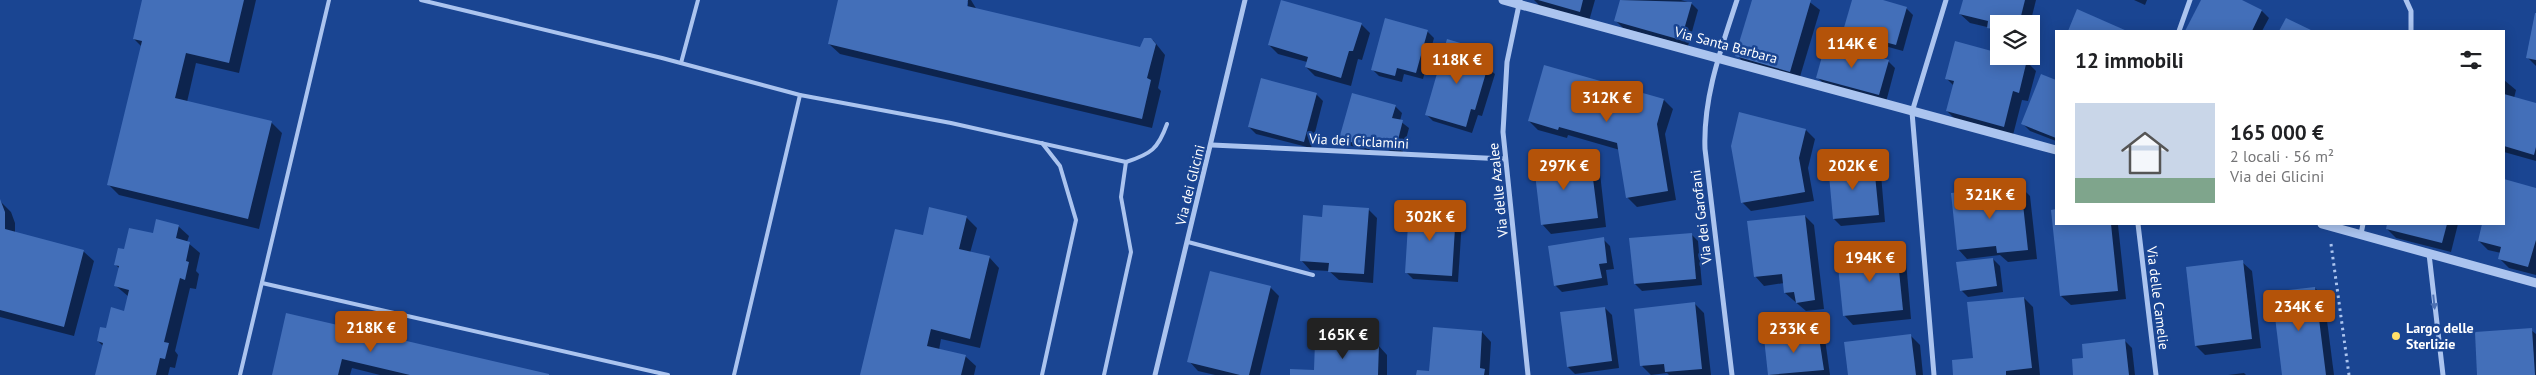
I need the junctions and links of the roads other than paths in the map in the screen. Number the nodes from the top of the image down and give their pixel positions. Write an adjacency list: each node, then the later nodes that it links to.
1 (328, 0): 30 (lane)
2 (423, 0): 14 (lane)
3 (698, 0): 14 (lane)
4 (1245, 0): 19 (street, Via dei Glicini)
5 (1503, 0): 10 (street, Via Santa Barbara)
6 (1737, 0): 13 (street, Via dei Garofani)
7 (1946, 0): 16 (street)
8 (2190, 0): 11 (street)
9 (2407, 0): 12 (street)
10 (1519, 2): 13 (street, Via Santa Barbara); 21 (street, Via delle Azalee)
11 (2179, 30)
12 (2411, 30)
13 (1719, 58): 16 (street, Via Santa Barbara); 39 (street, Via dei Garofani)
14 (681, 62): 15 (lane)
15 (800, 95): 18 (lane); 34 (lane)
16 (1912, 112): 20 (street, Via Santa Barbara); 40 (street)
17 (1167, 124): 22 (lane)
18 (1042, 144): 22 (lane); 35 (lane)
19 (1212, 145): 21 (street, Via dei Ciclamini); 27 (street, Via dei Glicini)
20 (2055, 150)
21 (1505, 160): 38 (street, Via delle Azalee)
22 (1126, 162): 36 (lane)
23 (2138, 225): 41 (street, Via delle Camelie)
24 (2325, 225): 26 (street)
25 (2363, 225): 26 (street)
26 (2361, 234): 28 (street)
27 (1188, 242): 29 (lane); 37 (street, Via dei Glicini)
28 (2429, 254): 31 (street); 42 (street, one-way to 42)
29 (1313, 276)
30 (262, 283): 32 (lane); 33 (lane)
31 (2536, 284)
32 (240, 375)
33 (668, 375)
34 (734, 375)
35 (1042, 375)
36 (1104, 375)
37 (1155, 375)
38 (1528, 375)
39 (1732, 375)
40 (1934, 375)
41 (2156, 375)
42 (2443, 375)

